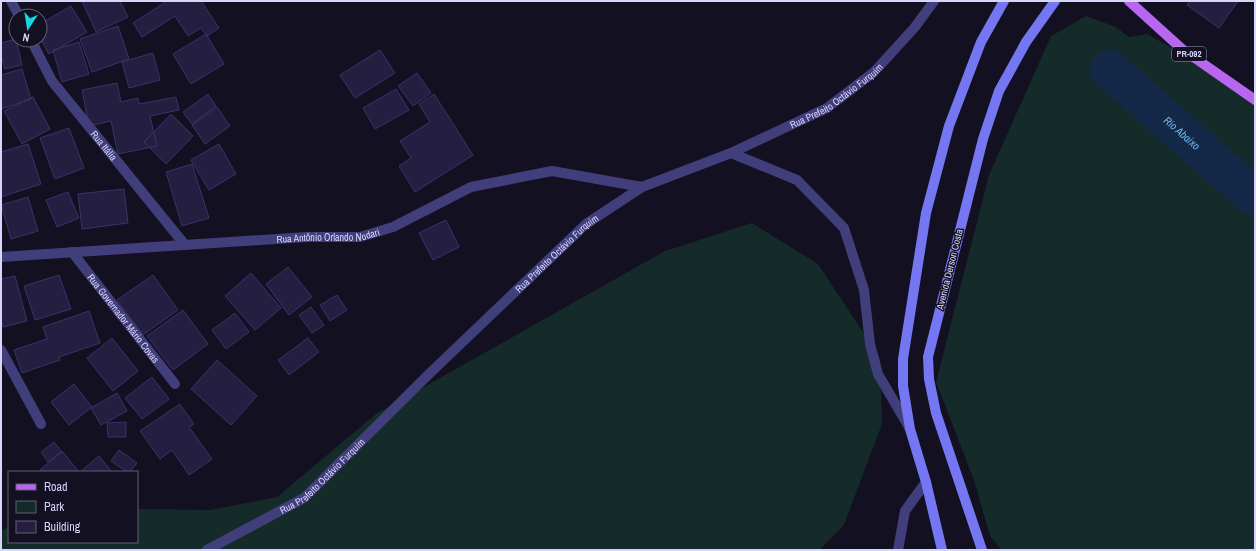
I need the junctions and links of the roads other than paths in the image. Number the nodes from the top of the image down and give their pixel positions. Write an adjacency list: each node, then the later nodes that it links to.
1 (934, 1): 7 (street, Rua Prefeito Octávio Furquim)
2 (1004, 1): 15 (main road)
3 (1054, 1): 20 (main road, Avenida Derson Costa)
4 (1129, 1): 6 (main road, PR-092)
5 (35, 48): 9 (street, Rua Itália)
6 (1255, 100)
7 (731, 153): 8 (street, Rua Prefeito Octávio Furquim); 15 (street)
8 (642, 187): 9 (street, Rua Antônio Orlando Nodari); 17 (street, Rua Prefeito Octávio Furquim)
9 (185, 245): 10 (street, Rua Antônio Orlando Nodari)
10 (72, 252): 11 (street, Rua Antônio Orlando Nodari); 13 (street, Rua Governador Mário Covas)
11 (1, 257)
12 (1, 350): 14 (street)
13 (175, 384)
14 (41, 424)
15 (910, 429): 16 (main road)
16 (926, 482): 18 (street); 19 (main road)
17 (207, 550)
18 (898, 550)
19 (942, 550)
20 (982, 550)

